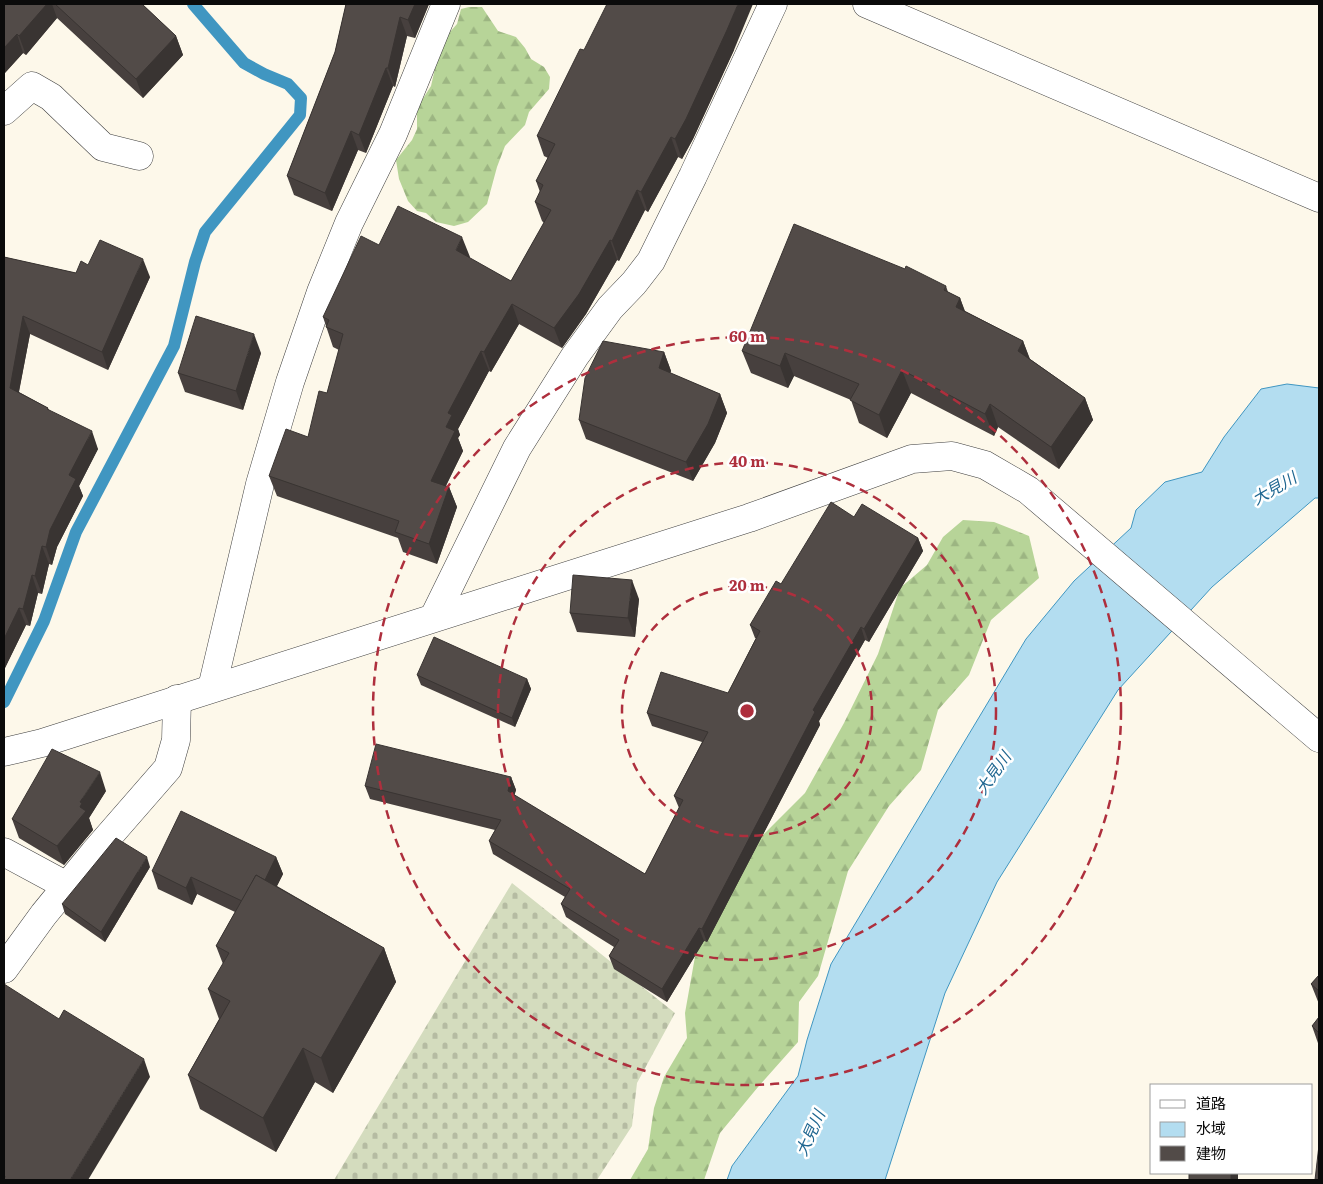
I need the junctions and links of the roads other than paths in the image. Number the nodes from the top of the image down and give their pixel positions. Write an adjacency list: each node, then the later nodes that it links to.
1 (446, 4): 8 (street)
2 (773, 4): 7 (street)
3 (867, 4): 6 (street)
4 (4, 111): 5 (street)
5 (139, 156)
6 (1319, 198)
7 (434, 618): 8 (street); 10 (street)
8 (212, 688): 9 (street)
9 (177, 700): 11 (street); 13 (street)
10 (1319, 738)
11 (4, 752)
12 (4, 852): 13 (street)
13 (67, 886): 14 (street)
14 (4, 969)

